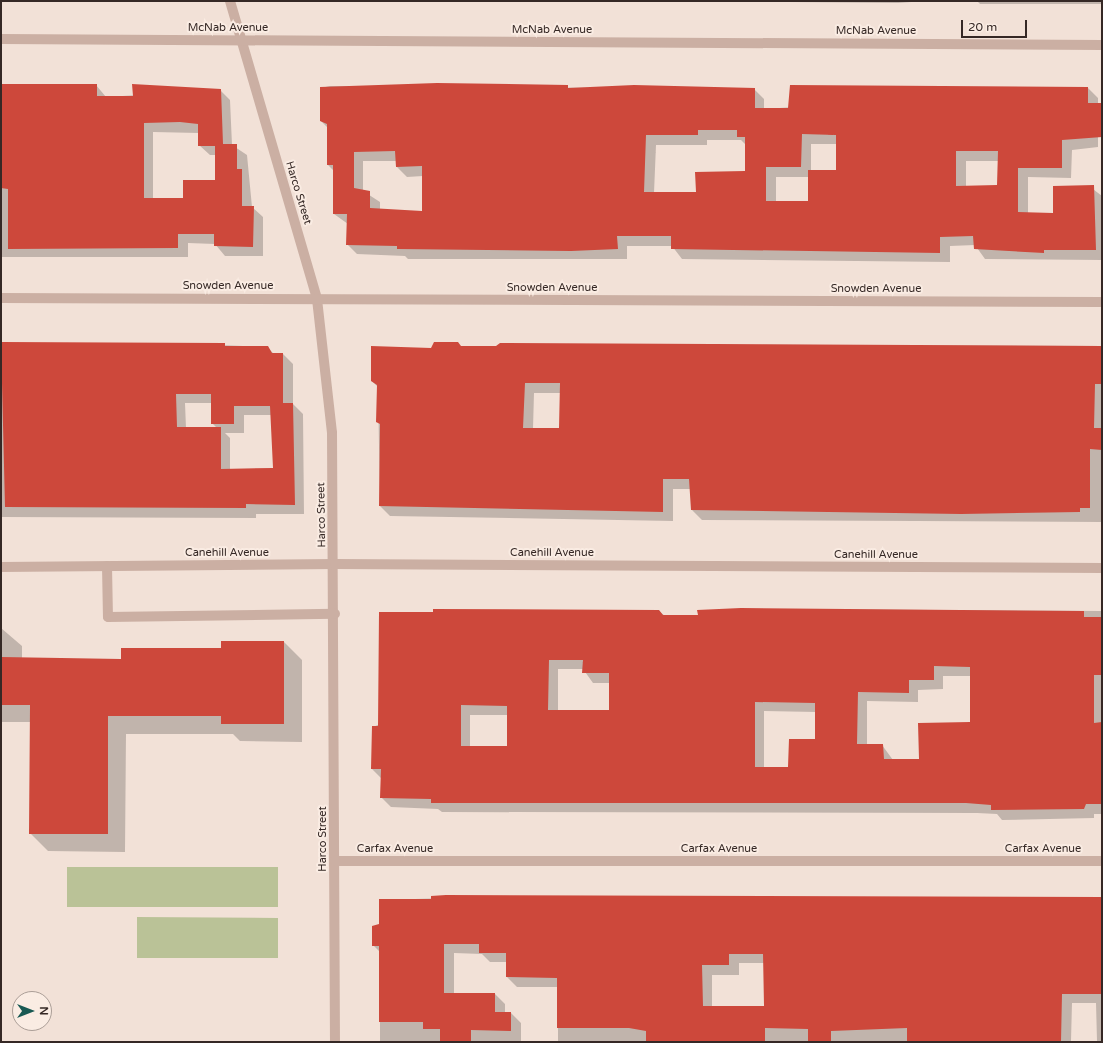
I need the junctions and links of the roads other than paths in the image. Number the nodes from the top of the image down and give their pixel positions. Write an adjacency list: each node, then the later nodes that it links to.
1 (230, 1): 3 (street, Harco Street)
2 (1, 39): 3 (street, McNab Avenue)
3 (239, 40): 4 (street, McNab Avenue); 6 (street, Harco Street)
4 (1102, 45)
5 (1, 298): 6 (street, Snowden Avenue)
6 (317, 299): 7 (street, Snowden Avenue); 8 (street, Harco Street)
7 (1102, 302)
8 (335, 564): 9 (street, Canehill Avenue); 11 (street, Canehill Avenue); 12 (street, Harco Street)
9 (107, 566): 10 (street, Canehill Avenue); 12 (street)
10 (1, 567)
11 (1102, 568)
12 (335, 614): 13 (street, Harco Street)
13 (335, 861): 14 (street, Carfax Avenue); 15 (street, Harco Street)
14 (1102, 861)
15 (335, 1042)

